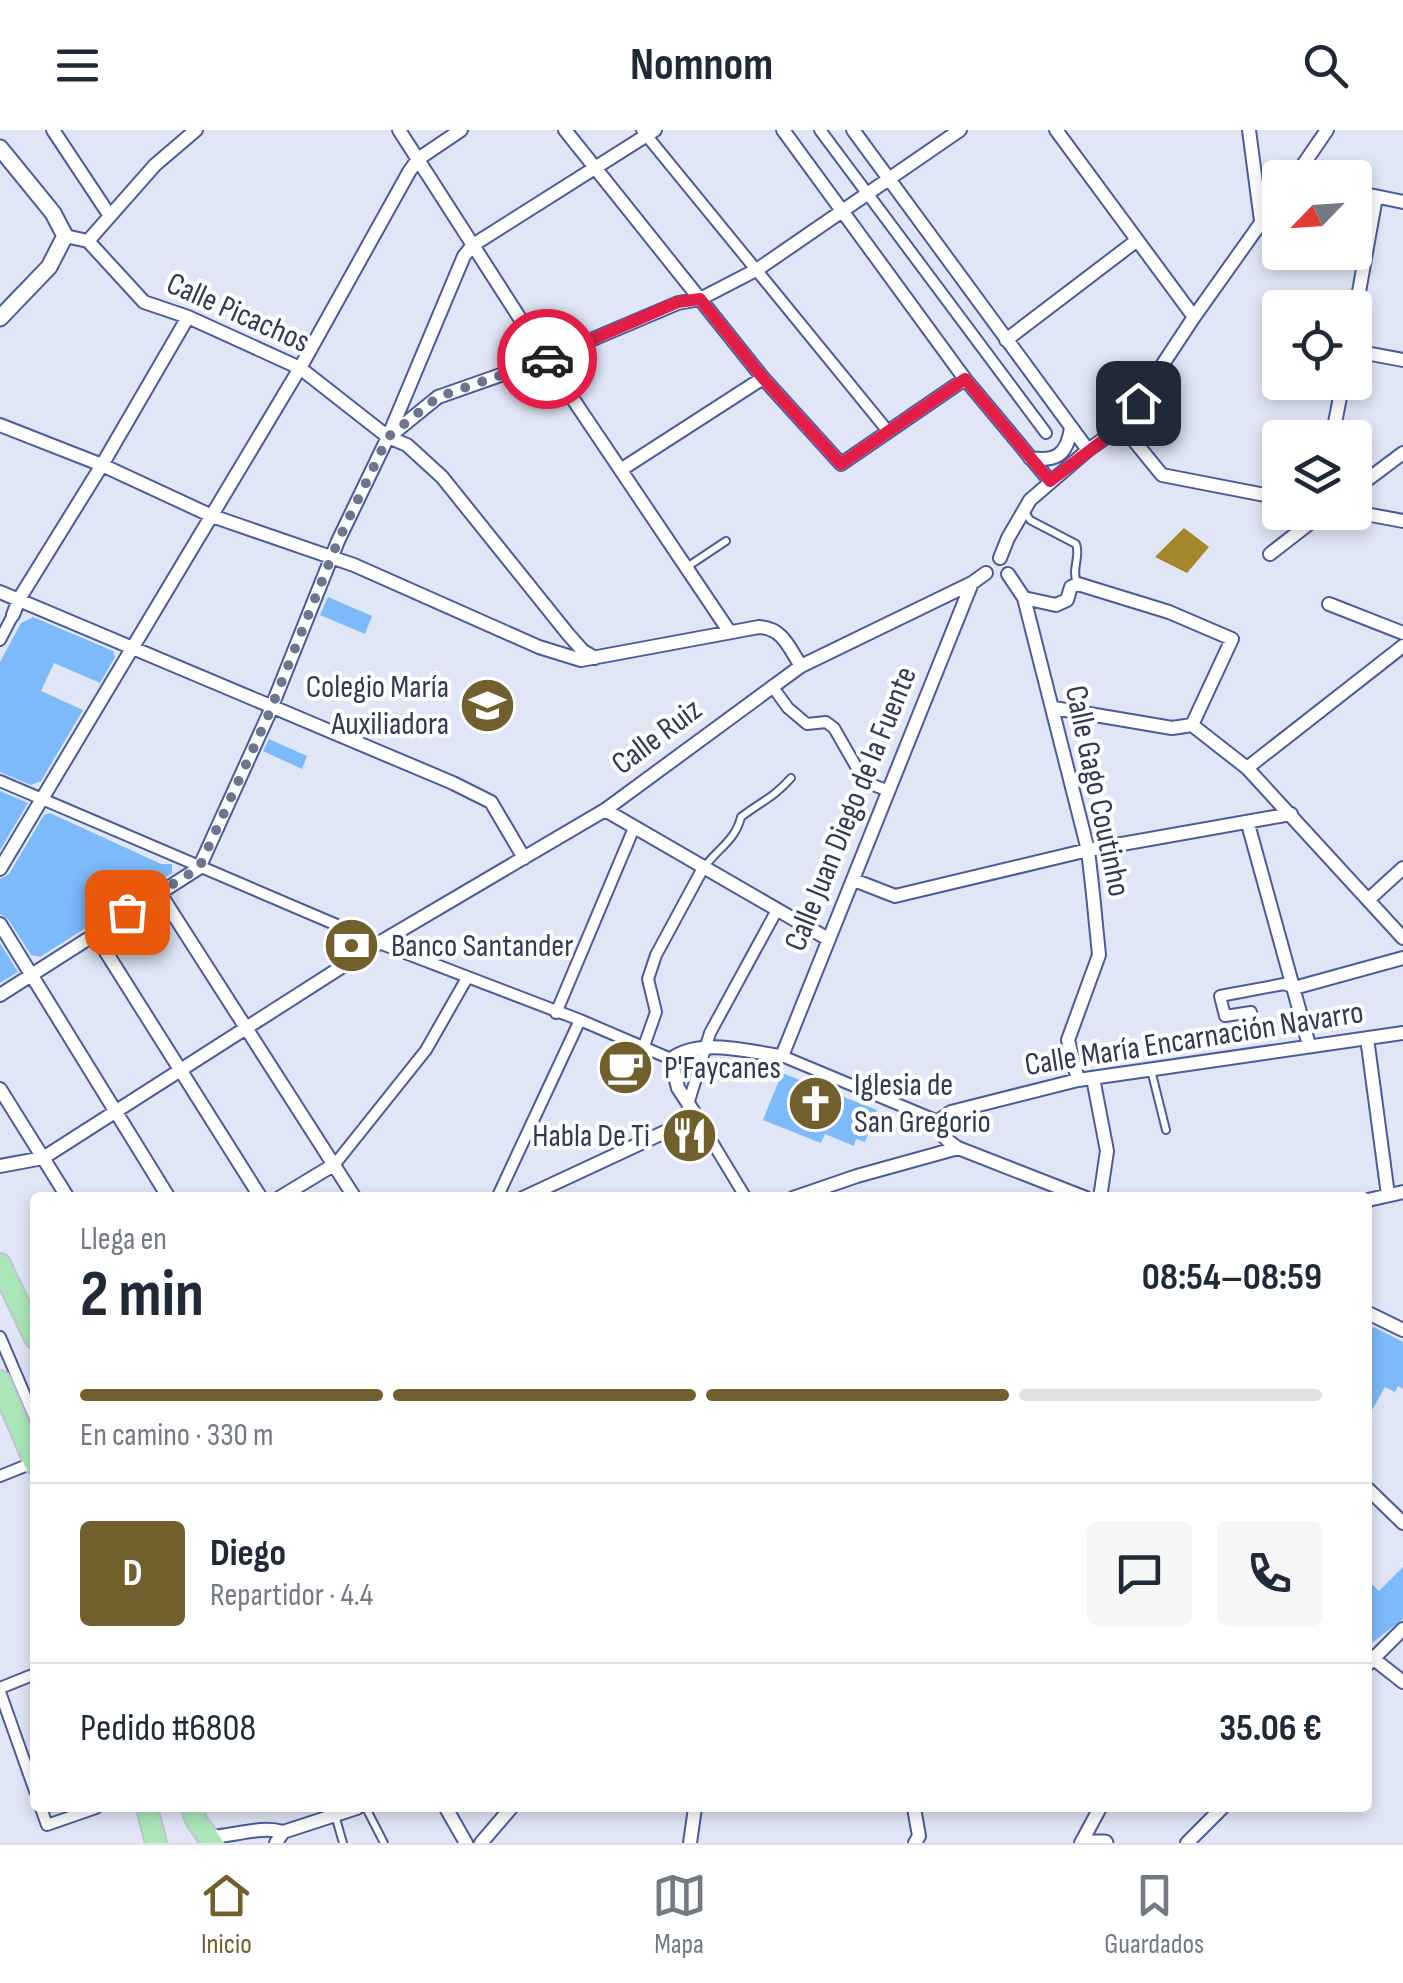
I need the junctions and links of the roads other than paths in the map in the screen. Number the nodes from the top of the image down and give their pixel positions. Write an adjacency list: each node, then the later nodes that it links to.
1 (53, 130): 24 (street)
2 (196, 130): 24 (street)
3 (399, 130): 15 (street)
4 (461, 130): 15 (street)
5 (565, 130): 17 (street)
6 (784, 130): 23 (street)
7 (820, 130): 19 (street)
8 (853, 130): 18 (street)
9 (960, 130): 18 (street)
10 (1056, 130): 28 (street)
11 (1249, 130): 25 (street)
12 (648, 132): 17 (street); 30 (street)
13 (1323, 132): 16 (street)
14 (0, 148): 26 (street)
15 (418, 159): 29 (street); 40 (street)
16 (1305, 160)
17 (595, 170): 29 (street); 32 (street)
18 (888, 179): 19 (street); 36 (street)
19 (868, 194): 23 (street); 47 (street)
20 (1372, 196): 21 (street)
21 (1376, 197): 22 (street); 31 (street)
22 (1403, 202)
23 (842, 211): 30 (street); 42 (street)
24 (110, 216): 27 (street)
25 (1261, 221): 33 (street)
26 (65, 236): 27 (street); 35 (street)
27 (88, 241): 34 (street, Calle Picachos)
28 (1136, 241): 33 (street); 36 (street)
29 (473, 245): 38 (street); 48 (street)
30 (758, 269): 32 (street); 46 (street)
31 (1359, 290)
32 (700, 299): 38 (street); 41 (street)
33 (1194, 316): 44 (street)
34 (188, 317): 40 (street, Calle Picachos); 52 (street)
35 (0, 318)
36 (1006, 340): 45 (street)
37 (1372, 354): 39 (street)
38 (546, 360): 48 (street); 53 (street)
39 (1403, 360)
40 (300, 368): 48 (street, Calle Picachos); 59 (street)
41 (763, 378): 46 (street); 53 (street)
42 (965, 379): 46 (street); 51 (street)
43 (0, 424): 52 (street)
44 (1122, 426): 49 (street); 56 (street)
45 (1071, 428): 49 (street); 51 (street)
46 (887, 430)
47 (1046, 433)
48 (388, 437): 64 (street); 78 (street, Calle Picachos)
49 (1088, 450): 55 (street)
50 (1403, 453): 54 (street)
51 (1030, 458): 55 (street)
52 (102, 465): 59 (street); 72 (street)
53 (622, 470): 66 (street)
54 (1372, 477)
55 (1050, 481): 57 (street)
56 (1262, 494)
57 (1023, 510): 65 (street); 70 (lane)
58 (1372, 515): 60 (street)
59 (212, 516): 64 (street); 80 (street)
60 (1403, 521)
61 (1301, 530): 63 (street)
62 (726, 542): 66 (lane)
63 (1270, 554)
64 (332, 557): 82 (street); 86 (street)
65 (1000, 558): 67 (street); 68 (street)
66 (688, 567): 76 (street)
67 (986, 573): 68 (street); 69 (street)
68 (1008, 574): 73 (street, Calle Gago Coutinho)
69 (972, 583): 84 (street, Calle Ruiz); 92 (street, Calle Juan Diego de la Fuente)
70 (1078, 584): 73 (street); 88 (street)
71 (0, 592): 72 (street)
72 (19, 598): 75 (street); 80 (street)
73 (1024, 598): 87 (street, Calle Gago Coutinho)
74 (1329, 604): 77 (street)
75 (13, 616): 79 (street)
76 (729, 630): 83 (street); 84 (street)
77 (1403, 633)
78 (568, 634): 82 (street); 83 (street, Calle Picachos)
79 (0, 640)
80 (134, 646): 86 (street); 93 (street)
81 (1403, 646): 89 (street)
82 (556, 652): 83 (street)
83 (595, 658)
84 (800, 666): 85 (street, Calle Ruiz)
85 (772, 686): 92 (street); 94 (street, Calle Ruiz)
86 (271, 707): 99 (street); 100 (street)
87 (1054, 708): 88 (street); 98 (street, Calle Gago Coutinho)
88 (1192, 725): 89 (street)
89 (1247, 768): 95 (street)
90 (791, 778): 101 (lane)
91 (0, 781): 93 (street)
92 (889, 791): 104 (street, Calle Juan Diego de la Fuente)
93 (42, 798): 100 (street); 103 (street)
94 (606, 810): 97 (street); 99 (street, Calle Ruiz)
95 (1291, 814): 96 (street); 106 (street)
96 (1248, 824): 98 (street); 116 (street)
97 (634, 828): 101 (street); 118 (street)
98 (1088, 850): 104 (street); 132 (street, Calle Gago Coutinho)
99 (524, 858): 112 (street, Calle Ruiz)
100 (199, 868): 105 (street); 112 (street)
101 (703, 868): 107 (street); 125 (street)
102 (1403, 868): 106 (street)
103 (0, 870)
104 (854, 880): 111 (street, Calle Juan Diego de la Fuente)
105 (160, 892): 109 (street); 121 (street)
106 (1368, 900): 110 (street)
107 (778, 910): 111 (street); 126 (street)
108 (0, 924): 114 (street)
109 (94, 933): 114 (street); 130 (street)
110 (1403, 938)
111 (828, 939): 127 (street, Calle Juan Diego de la Fuente)
112 (380, 943): 115 (street); 121 (street, Calle Ruiz)
113 (1403, 958): 116 (street)
114 (31, 974): 117 (street); 135 (street)
115 (467, 978): 118 (street); 141 (street)
116 (1294, 988): 119 (street); 124 (street)
117 (0, 995)
118 (556, 1012): 120 (street)
119 (1251, 1012)
120 (580, 1020): 125 (street); 148 (street)
121 (248, 1030): 130 (street, Calle Ruiz); 141 (street)
122 (1403, 1033): 123 (street, Calle María Encarnación Navarro)
123 (1367, 1038): 124 (street, Calle María Encarnación Navarro); 155 (street)
124 (1309, 1045): 129 (street, Calle María Encarnación Navarro)
125 (644, 1046): 128 (street)
126 (708, 1046): 127 (street); 128 (street); 134 (street)
127 (782, 1056): 137 (street)
128 (673, 1058): 134 (street)
129 (1150, 1069): 131 (street, Calle María Encarnación Navarro); 138 (lane)
130 (183, 1072): 135 (street, Calle Ruiz); 145 (street)
131 (1093, 1078): 132 (street, Calle María Encarnación Navarro); 153 (street)
132 (1078, 1080): 137 (street, Calle María Encarnación Navarro)
133 (0, 1089): 140 (street)
134 (688, 1101): 136 (street)
135 (117, 1112): 140 (street, Calle Ruiz); 144 (street)
136 (697, 1117): 149 (street); 150 (street)
137 (938, 1121): 139 (street)
138 (1166, 1130)
139 (958, 1148): 151 (street); 152 (street)
140 (43, 1158): 142 (street); 143 (street)
141 (335, 1164): 146 (street); 147 (street)
142 (0, 1166)
143 (64, 1192)
144 (165, 1192)
145 (257, 1192)
146 (289, 1192)
147 (351, 1192)
148 (500, 1192)
149 (537, 1192)
150 (742, 1192)
151 (810, 1192)
152 (1071, 1192)
153 (1101, 1192)
154 (1403, 1192): 155 (street)
155 (1388, 1195): 156 (street)
156 (1372, 1199)
157 (0, 1264): 159 (main road)
158 (1372, 1316): 160 (street)
159 (30, 1327)
160 (1403, 1330)
161 (0, 1337): 163 (street)
162 (0, 1380): 164 (main road)
163 (30, 1407)
164 (30, 1451)
165 (30, 1465): 166 (street)
166 (0, 1476)
167 (1372, 1493): 168 (street)
168 (1403, 1523)
169 (1403, 1629): 170 (street)
170 (1372, 1656)
171 (1372, 1661): 173 (street)
172 (30, 1676): 174 (street)
173 (1403, 1682)
174 (0, 1690): 175 (street)
175 (30, 1777)
176 (42, 1812): 177 (street)
177 (84, 1812)
178 (149, 1812): 191 (main road)
179 (194, 1812): 190 (main road)
180 (342, 1812): 188 (street)
181 (368, 1812): 193 (lane)
182 (448, 1812): 194 (street)
183 (508, 1812): 195 (street)
184 (695, 1812): 196 (street)
185 (915, 1812): 197 (street)
186 (1098, 1812): 198 (street)
187 (1218, 1812): 201 (street)
188 (334, 1814): 189 (street); 192 (lane)
189 (286, 1837): 190 (street)
190 (209, 1840)
191 (156, 1843)
192 (342, 1843)
193 (384, 1843)
194 (466, 1843)
195 (481, 1843)
196 (690, 1843)
197 (916, 1843)
198 (1081, 1843)
199 (1092, 1843): 200 (street)
200 (1106, 1843)
201 (1187, 1843)

